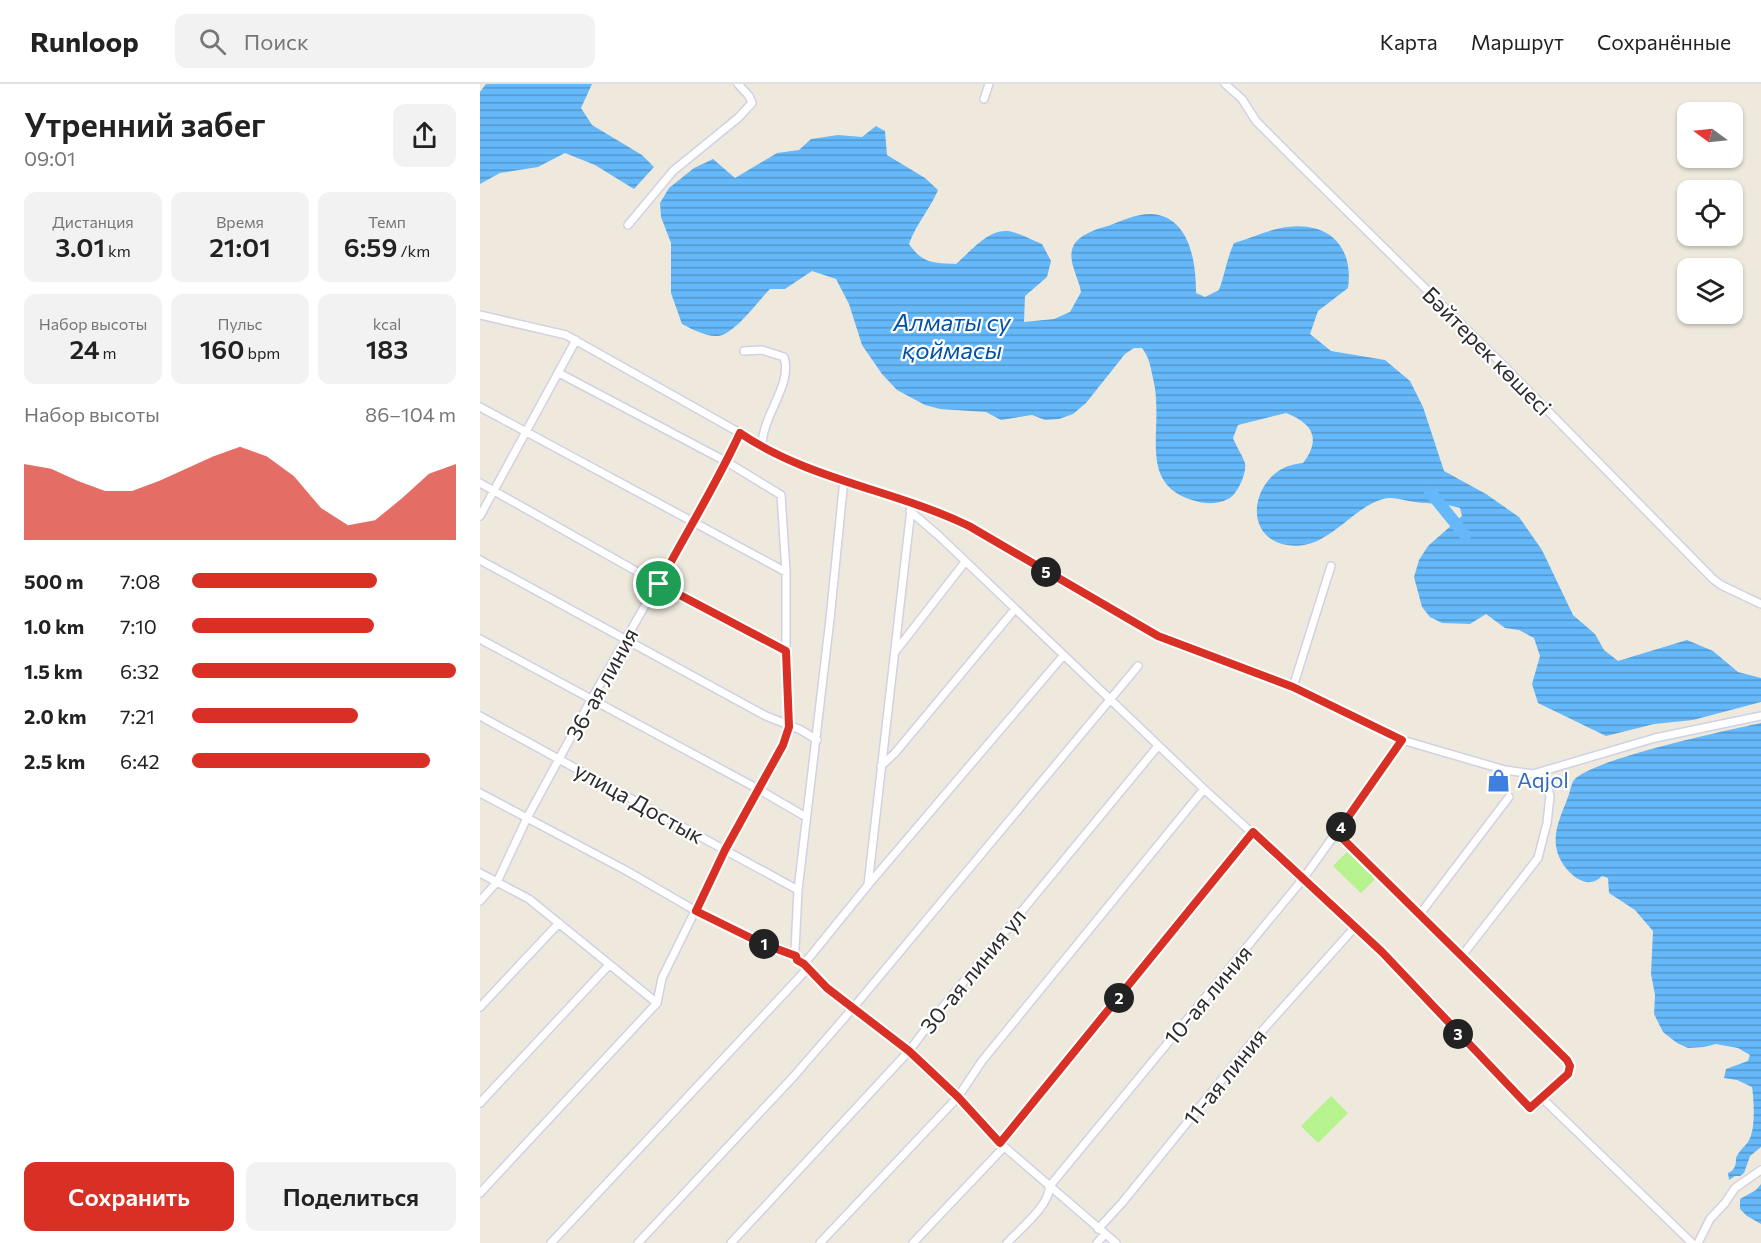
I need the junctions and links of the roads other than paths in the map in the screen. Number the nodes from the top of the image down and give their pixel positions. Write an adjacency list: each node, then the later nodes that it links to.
1 (738, 84): 5 (street)
2 (989, 84): 4 (street)
3 (1225, 84): 27 (street, Бәйтерек көшесі)
4 (984, 99)
5 (628, 225)
6 (480, 315): 7 (street)
7 (576, 340): 9 (street); 12 (street)
8 (744, 351): 13 (street)
9 (559, 373): 11 (street); 14 (street)
10 (480, 407): 11 (street)
11 (526, 432): 17 (street); 21 (street)
12 (740, 433): 13 (street); 14 (street, 36-ая линия)
13 (762, 448): 15 (street)
14 (727, 462): 21 (street, 36-ая линия); 25 (street)
15 (844, 479): 18 (street); 41 (street)
16 (480, 483): 17 (street)
17 (494, 491): 20 (street); 26 (street)
18 (913, 502): 19 (street); 35 (street)
19 (910, 511): 23 (street); 32 (street)
20 (480, 516)
21 (692, 521): 25 (street); 26 (street, 36-ая линия)
22 (480, 560): 30 (street)
23 (965, 562): 28 (street); 32 (street)
24 (1331, 566): 35 (street)
25 (786, 572): 31 (street)
26 (659, 584): 30 (street, 36-ая линия); 31 (street)
27 (1761, 604)
28 (1015, 609): 33 (street); 45 (street)
29 (480, 639): 37 (street)
30 (626, 640): 37 (street, 36-ая линия); 40 (street)
31 (786, 651): 40 (street)
32 (895, 652): 45 (street)
33 (1063, 656): 36 (street); 59 (street)
34 (1138, 666): 36 (street)
35 (1293, 687): 42 (street)
36 (1111, 699): 43 (street); 72 (street)
37 (591, 700): 44 (street, 36-ая линия); 47 (street)
38 (480, 716): 44 (street, улица Достык)
39 (1761, 716): 46 (street)
40 (789, 727): 41 (street); 47 (street)
41 (817, 740): 51 (street)
42 (1402, 740): 46 (street); 54 (street, 10-ая линия)
43 (1158, 746): 48 (street); 73 (street, 30-ая линия ул)
44 (560, 760): 52 (street, 36-ая линия); 55 (street, улица Достык)
45 (881, 766): 59 (street)
46 (1533, 774): 67 (street)
47 (758, 789): 51 (street); 55 (street)
48 (1204, 789): 53 (street); 74 (street)
49 (480, 793): 52 (street)
50 (1509, 797): 63 (street)
51 (806, 817): 60 (street)
52 (527, 818): 58 (street, 36-ая линия); 62 (street)
53 (1253, 832): 57 (street); 77 (street)
54 (1337, 833): 57 (street, 10-ая линия); 63 (street)
55 (725, 850): 60 (street, улица Достык); 62 (street)
56 (480, 873): 58 (street)
57 (1304, 879): 65 (street); 79 (street, 10-ая линия)
58 (497, 882): 61 (street, 36-ая линия); 64 (street)
59 (868, 885): 69 (street)
60 (798, 890): 66 (street)
61 (480, 901)
62 (696, 911): 66 (street); 70 (street)
63 (1420, 915): 67 (street)
64 (559, 923): 68 (street); 71 (street)
65 (1354, 927): 75 (street); 81 (street, 11-ая линия)
66 (796, 956): 69 (street)
67 (1461, 957): 75 (street)
68 (609, 965): 70 (street); 76 (street)
69 (806, 966): 72 (street); 83 (street)
70 (657, 1003): 80 (street)
71 (480, 1007)
72 (853, 1008): 73 (street); 84 (street)
73 (909, 1051): 74 (street); 85 (street, 30-ая линия ул)
74 (958, 1097): 77 (street); 86 (street)
75 (1542, 1098): 91 (street)
76 (480, 1102)
77 (1002, 1145): 79 (street); 87 (street)
78 (1761, 1170): 92 (street)
79 (1049, 1187): 81 (street); 88 (street, 10-ая линия)
80 (480, 1193)
81 (1098, 1229): 82 (street)
82 (1105, 1234): 89 (street); 90 (street)
83 (551, 1243)
84 (638, 1243)
85 (731, 1243)
86 (820, 1243)
87 (913, 1243)
88 (1007, 1243)
89 (1097, 1243)
90 (1116, 1243)
91 (1692, 1243)
92 (1698, 1243)

